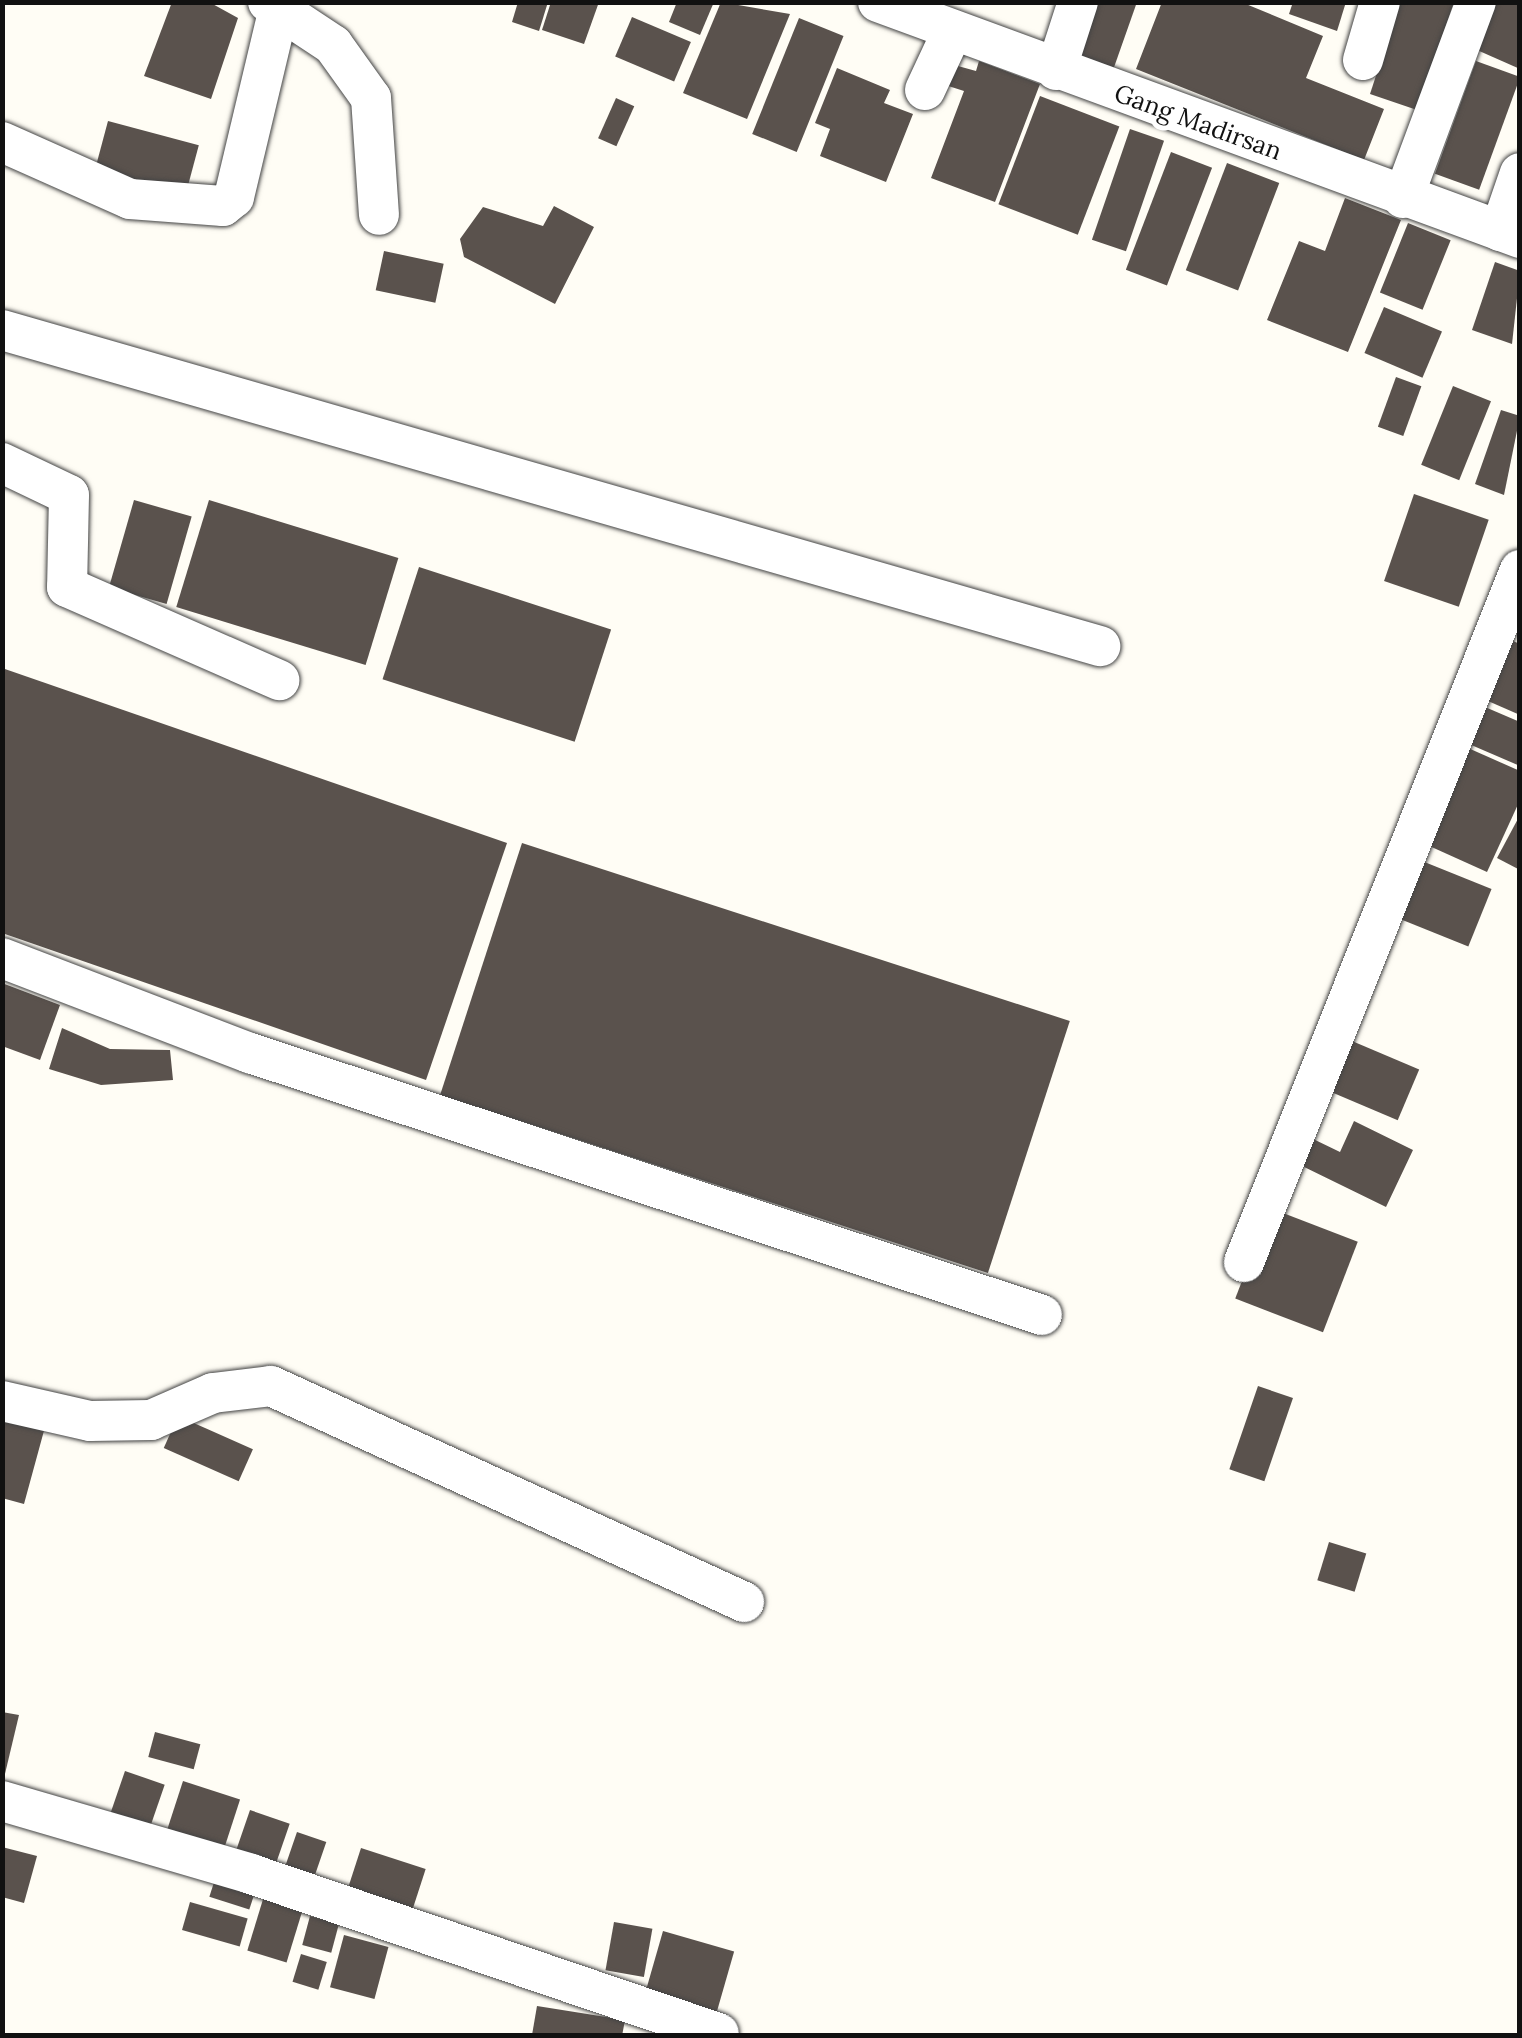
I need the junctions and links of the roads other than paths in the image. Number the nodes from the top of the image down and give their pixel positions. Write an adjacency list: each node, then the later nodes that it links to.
1 (878, 2): 6 (street, Gang Madirsan)
2 (1078, 2): 8 (street)
3 (1380, 2): 7 (street)
4 (1476, 2): 12 (street)
5 (273, 5): 10 (street); 13 (street)
6 (953, 30): 8 (street, Gang Madirsan); 9 (street)
7 (1363, 60)
8 (1056, 70): 12 (street, Gang Madirsan)
9 (925, 90)
10 (2, 142)
11 (1520, 173): 14 (street)
12 (1403, 198): 14 (street, Gang Madirsan)
13 (380, 215)
14 (1510, 235)
15 (2, 330): 18 (street)
16 (2, 463): 19 (street)
17 (1520, 570): 21 (street)
18 (1100, 646)
19 (279, 680)
20 (2, 958): 22 (street)
21 (1244, 1262)
22 (1042, 1315)
23 (2, 1400): 24 (street)
24 (744, 1602)
25 (2, 1800): 26 (street)
26 (718, 2033)

